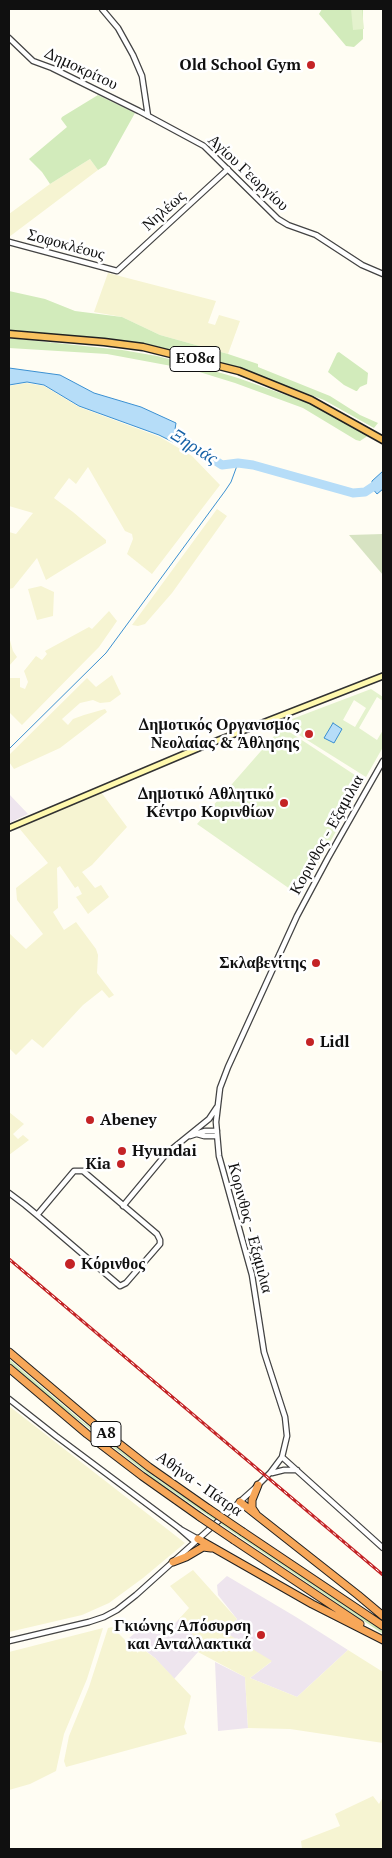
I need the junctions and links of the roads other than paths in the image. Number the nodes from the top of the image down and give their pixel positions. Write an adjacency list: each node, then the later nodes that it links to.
1 (102, 9): 3 (street)
2 (9, 38): 3 (street, Δημοκρίτου)
3 (148, 116): 4 (street, Αγίου Γεωργίου)
4 (228, 169): 6 (street, Νηλέως); 7 (street, Αγίου Γεωργίου)
5 (9, 242): 6 (street, Σοφοκλέους)
6 (118, 271)
7 (383, 274)
8 (9, 334): 9 (highway, ΕΟ8α)
9 (383, 440)
10 (383, 676): 12 (main road)
11 (383, 762): 13 (street, Κορινθος - Εξαμιλια)
12 (9, 828)
13 (217, 1106): 14 (street, Κορινθος - Εξαμιλια); 15 (street)
14 (217, 1133): 15 (street); 22 (street, Κορινθος - Εξαμιλια)
15 (184, 1139): 17 (street)
16 (9, 1193): 18 (street)
17 (123, 1206): 18 (street); 18 (street)
18 (37, 1215)
19 (9, 1352): 33 (highway, Αθήνα - Πάτρα / Α8, bridge)
20 (9, 1368): 34 (highway, Αθήνα - Πάτρα / Α8, bridge)
21 (9, 1398): 28 (street)
22 (282, 1456): 23 (street); 24 (street, Κορινθος - Εξαμιλια)
23 (297, 1470): 24 (street); 30 (street)
24 (270, 1473): 25 (street, Κορινθος - Εξαμιλια)
25 (258, 1485): 26 (street, Κορινθος - Εξαμιλια); 27 (highway)
26 (240, 1502): 27 (highway); 28 (street, Κορινθος - Εξαμιλια)
27 (258, 1516): 32 (highway)
28 (196, 1540): 29 (highway); 31 (street, Κορινθος - Εξαμιλια)
29 (214, 1548): 31 (highway); 34 (highway)
30 (383, 1548)
31 (173, 1562): 35 (street, Κορινθος - Εξαμιλια)
32 (383, 1616)
33 (383, 1626)
34 (383, 1640)
35 (9, 1641)

